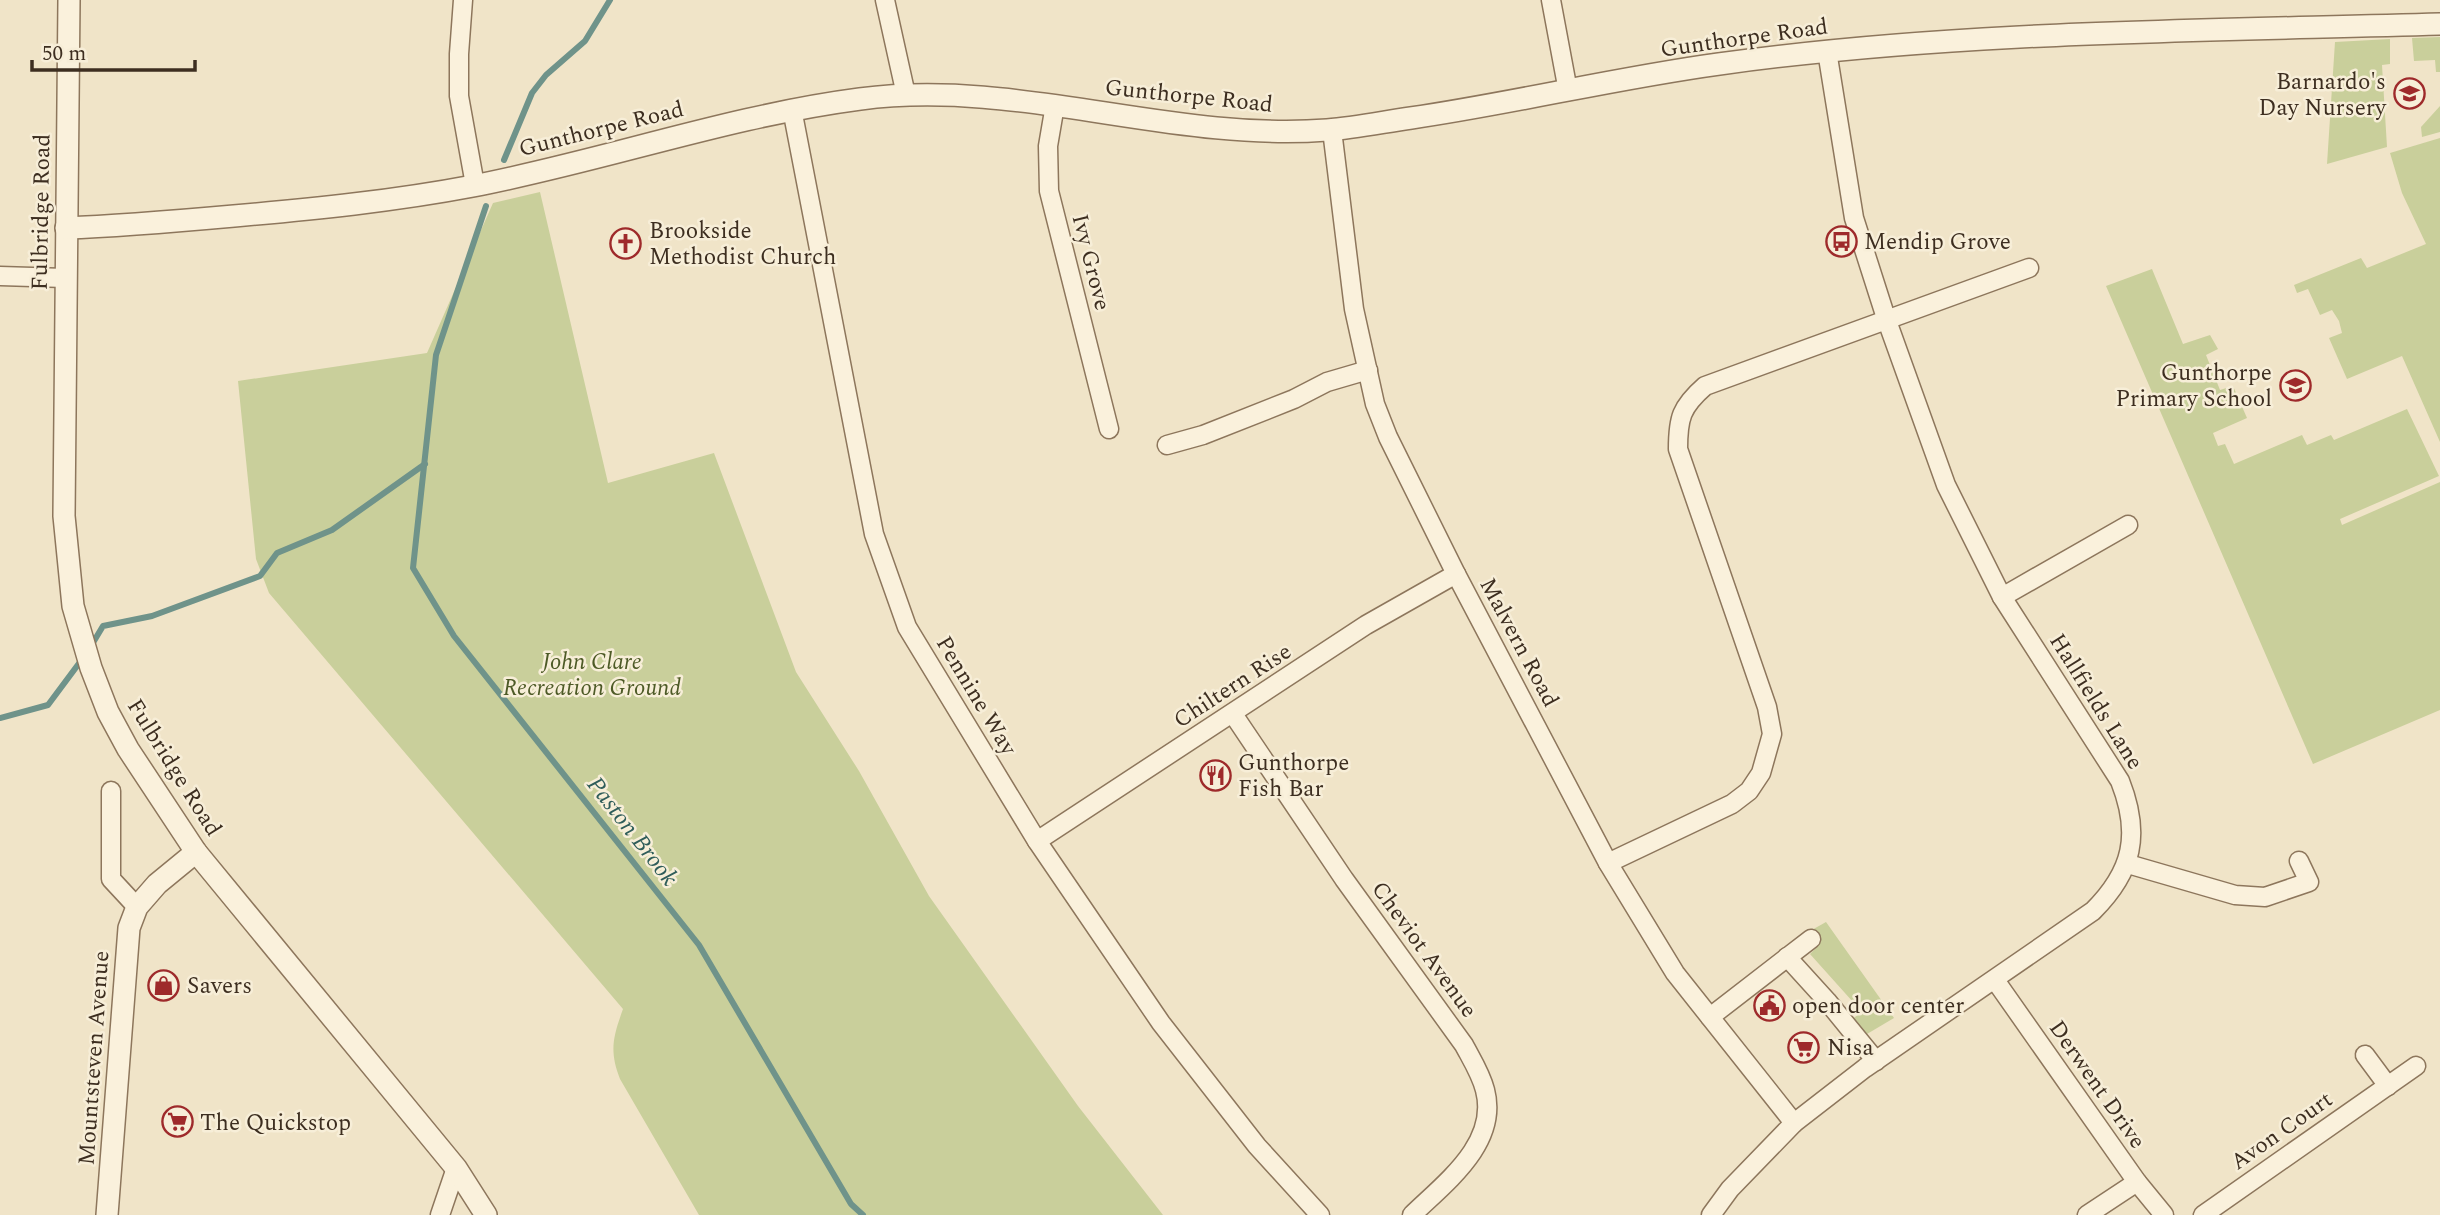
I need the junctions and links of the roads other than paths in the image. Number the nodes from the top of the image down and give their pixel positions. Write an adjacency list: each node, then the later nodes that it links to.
1 (69, 0): 13 (street, Fulbridge Road)
2 (463, 0): 12 (street)
3 (885, 0): 8 (street)
4 (1551, 0): 7 (street)
5 (2440, 24): 6 (street, Gunthorpe Road)
6 (1828, 51): 7 (street, Gunthorpe Road); 17 (street, Hallfields Lane)
7 (1569, 91): 11 (street, Gunthorpe Road)
8 (906, 94): 9 (street, Gunthorpe Road); 10 (street, Gunthorpe Road)
9 (1055, 105): 11 (street, Gunthorpe Road); 19 (street, Ivy Grove)
10 (792, 109): 12 (street, Gunthorpe Road); 26 (street, Pennine Way)
11 (1332, 130): 18 (street, Malvern Road)
12 (475, 185): 13 (street, Gunthorpe Road)
13 (66, 228): 16 (street, Fulbridge Road)
14 (2029, 268): 17 (street)
15 (0, 276): 16 (street)
16 (65, 278): 27 (street, Fulbridge Road)
17 (1886, 318): 23 (street, Hallfields Lane); 29 (street)
18 (1368, 370): 20 (street); 22 (street, Malvern Road)
19 (1109, 429)
20 (1167, 445)
21 (2128, 525): 23 (street)
22 (1456, 574): 24 (street, Chiltern Rise); 29 (street, Malvern Road)
23 (2001, 597): 30 (street, Hallfields Lane)
24 (1233, 714): 26 (street, Chiltern Rise); 47 (street, Cheviot Avenue)
25 (111, 791): 31 (street)
26 (1037, 841): 46 (street, Pennine Way)
27 (196, 852): 31 (street, Mountsteven Avenue); 41 (street, Fulbridge Road)
28 (2299, 861): 30 (street)
29 (1608, 863): 35 (street, Malvern Road)
30 (2127, 864): 34 (street, Hallfields Lane)
31 (137, 907): 43 (street, Mountsteven Avenue)
32 (1811, 939): 33 (street)
33 (1787, 957): 35 (street); 37 (street)
34 (1995, 980): 37 (street, Hallfields Lane); 42 (street, Derwent Drive)
35 (1710, 1017): 40 (street, Malvern Road)
36 (2365, 1055): 39 (street)
37 (1876, 1061): 40 (street, Hallfields Lane)
38 (2416, 1066): 39 (street, Avon Court)
39 (2388, 1086): 51 (street, Avon Court)
40 (1794, 1122): 48 (street, Hallfields Lane)
41 (456, 1168): 44 (street); 45 (street, Fulbridge Road)
42 (2137, 1182): 49 (street); 50 (street, Derwent Drive)
43 (107, 1215)
44 (440, 1215)
45 (486, 1215)
46 (1320, 1215)
47 (1412, 1215)
48 (1711, 1215)
49 (2087, 1215)
50 (2164, 1215)
51 (2203, 1215)

